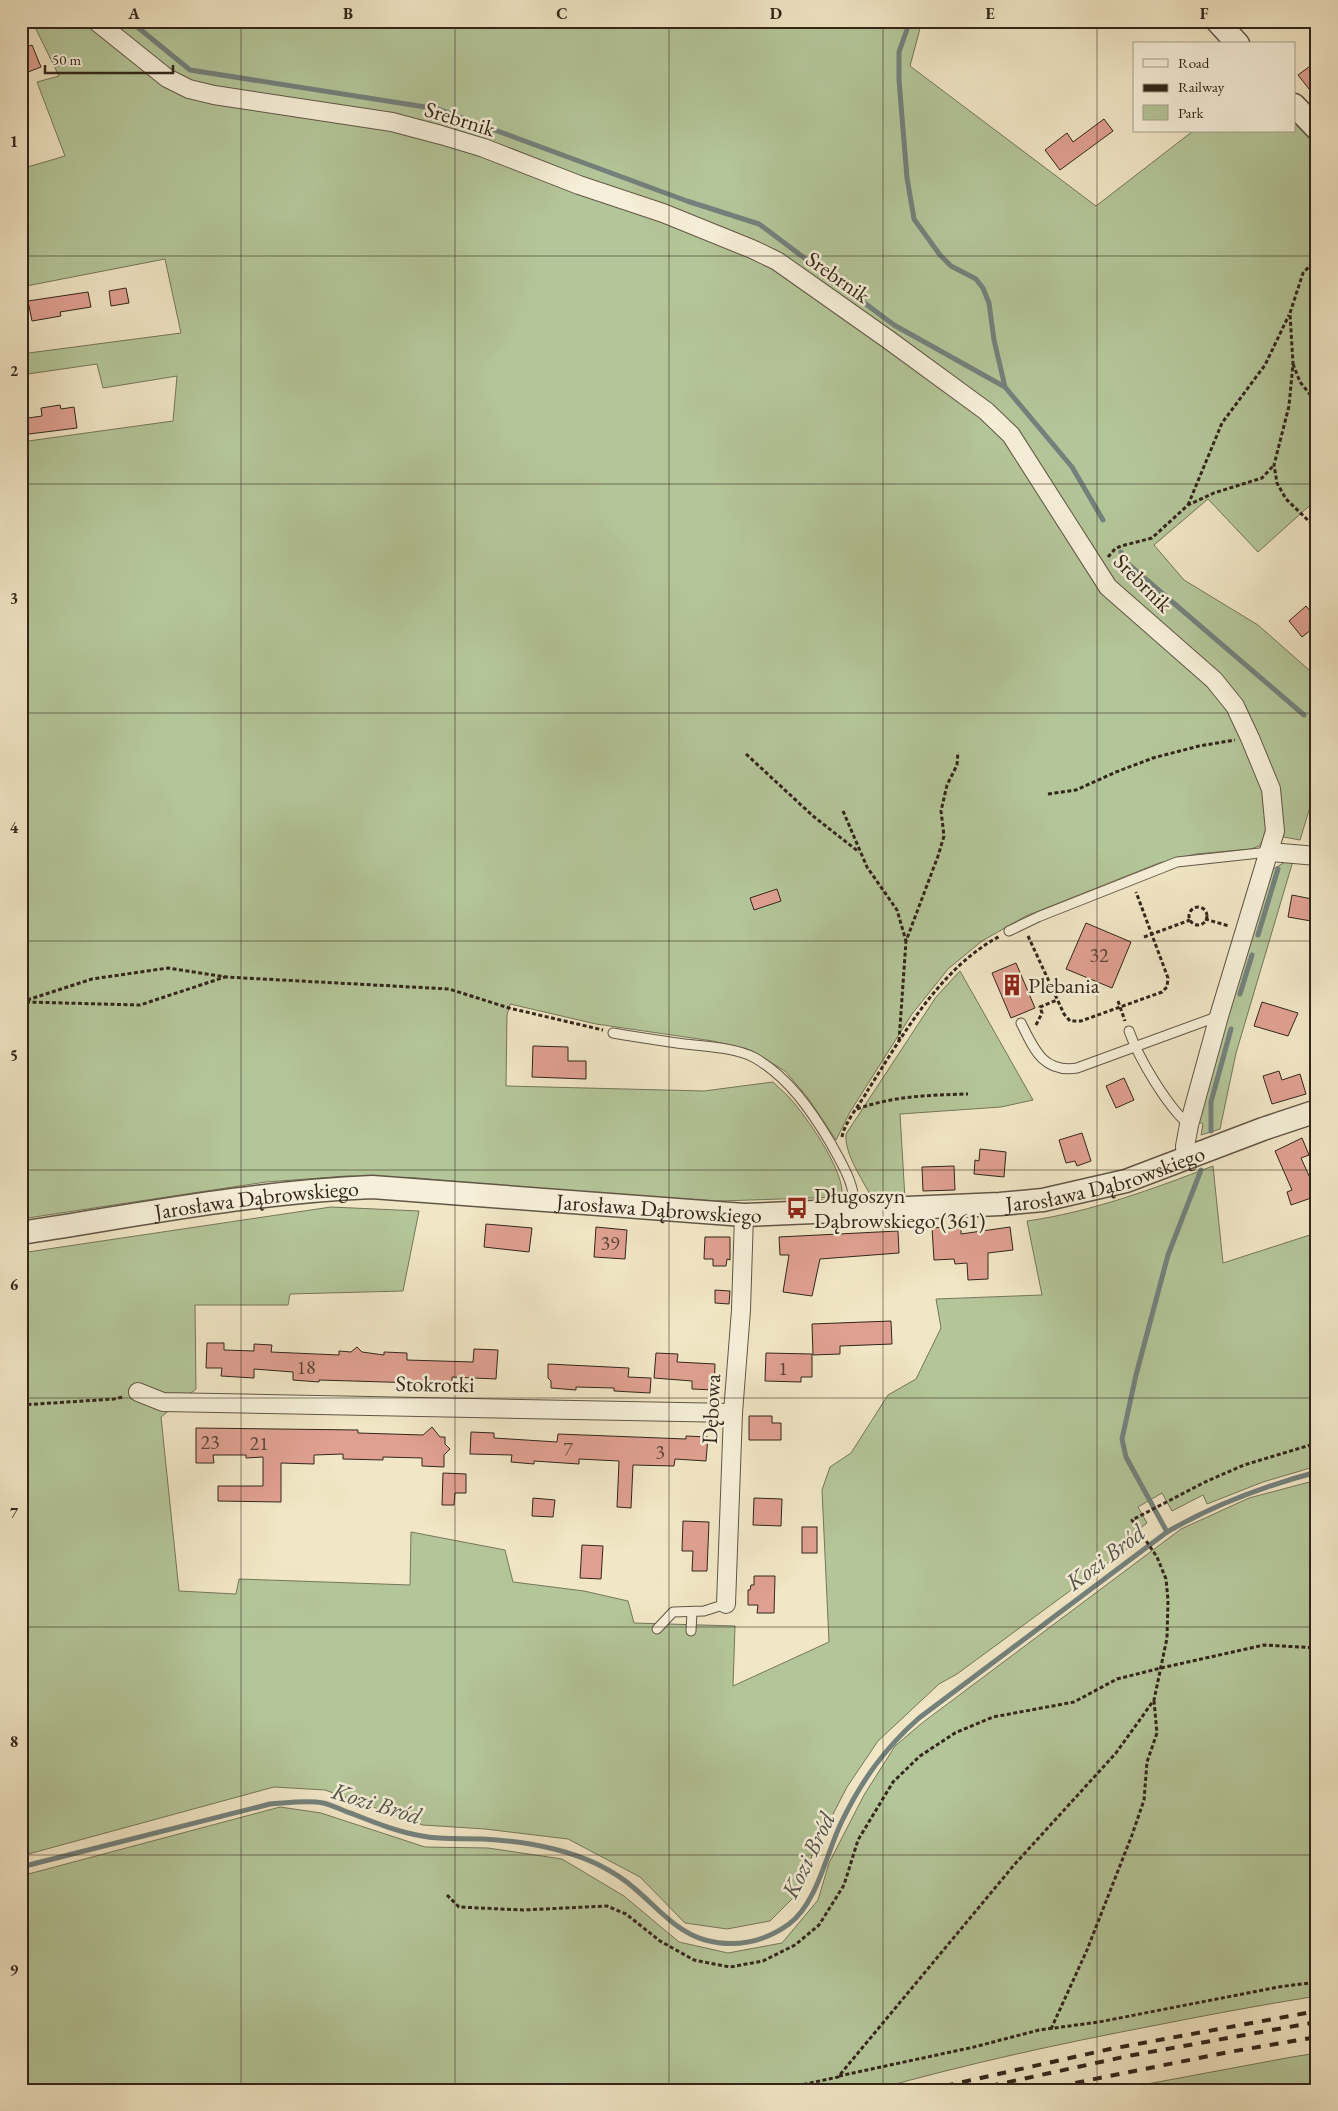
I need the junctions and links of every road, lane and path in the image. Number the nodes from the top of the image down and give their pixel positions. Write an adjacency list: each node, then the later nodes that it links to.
1 (96, 21): 13 (street, Srebrnik)
2 (1218, 21): 3 (street)
3 (1236, 42)
4 (1296, 107): 5 (street)
5 (1317, 129)
6 (1317, 258): 7 (path)
7 (1290, 313): 8 (path); 11 (path)
8 (1293, 364): 9 (path); 10 (path)
9 (1317, 403)
10 (1274, 465): 11 (path); 12 (path)
11 (1188, 505): 13 (path)
12 (1317, 529)
13 (1099, 575): 14 (street, Srebrnik)
14 (1250, 738): 17 (path); 20 (street, Srebrnik)
15 (958, 752): 30 (path)
16 (746, 754): 19 (path)
17 (1048, 794)
18 (843, 811): 19 (path)
19 (859, 852): 30 (path)
20 (1269, 852): 21 (street); 22 (lane); 26 (street, Srebrnik)
21 (1317, 856)
22 (1131, 880): 25 (lane); 28 (path)
23 (1206, 919): 24 (path); 24 (path); 26 (path)
24 (1190, 920): 28 (path)
25 (1022, 924): 27 (lane); 33 (path)
26 (1245, 930): 40 (street, Srebrnik)
27 (1009, 931): 44 (path)
28 (1151, 933): 29 (path); 37 (path)
29 (1144, 937)
30 (906, 941): 44 (path)
31 (1052, 974): 33 (path)
32 (226, 977): 36 (path); 36 (path); 43 (path)
33 (1047, 977): 34 (path)
34 (1057, 1000): 37 (path); 38 (path)
35 (1118, 1001): 37 (path)
36 (22, 1002)
37 (1120, 1006): 39 (path)
38 (1040, 1007)
39 (1123, 1015)
40 (1219, 1016): 45 (lane); 49 (street, Srebrnik)
41 (1021, 1022): 45 (lane)
42 (1129, 1032): 45 (lane)
43 (613, 1033): 52 (lane)
44 (899, 1041): 47 (path)
45 (1135, 1046): 49 (lane)
46 (968, 1094): 47 (path)
47 (856, 1110): 50 (path)
48 (1316, 1114): 51 (street, Jarosława Dąbrowskiego)
49 (1189, 1125): 51 (street, Srebrnik)
50 (842, 1140)
51 (1186, 1158): 52 (street, Jarosława Dąbrowskiego)
52 (854, 1212): 53 (street, Jarosława Dąbrowskiego)
53 (744, 1216): 54 (street, Jarosława Dąbrowskiego); 57 (street, Dębowa)
54 (21, 1233)
55 (138, 1392): 56 (path); 57 (street, Stokrotki)
56 (21, 1405)
57 (733, 1413): 59 (street, Dębowa)
58 (1317, 1443): 64 (path)
59 (726, 1604): 60 (lane)
60 (692, 1612): 61 (lane); 62 (lane)
61 (657, 1629)
62 (691, 1631)
63 (1317, 1648): 64 (path)
64 (1161, 1668): 65 (path); 66 (path)
65 (1154, 1700): 68 (path); 69 (path)
66 (447, 1895)
67 (1317, 1982): 68 (path)
68 (1051, 2029): 69 (path)
69 (838, 2076): 70 (path)
70 (778, 2090)

